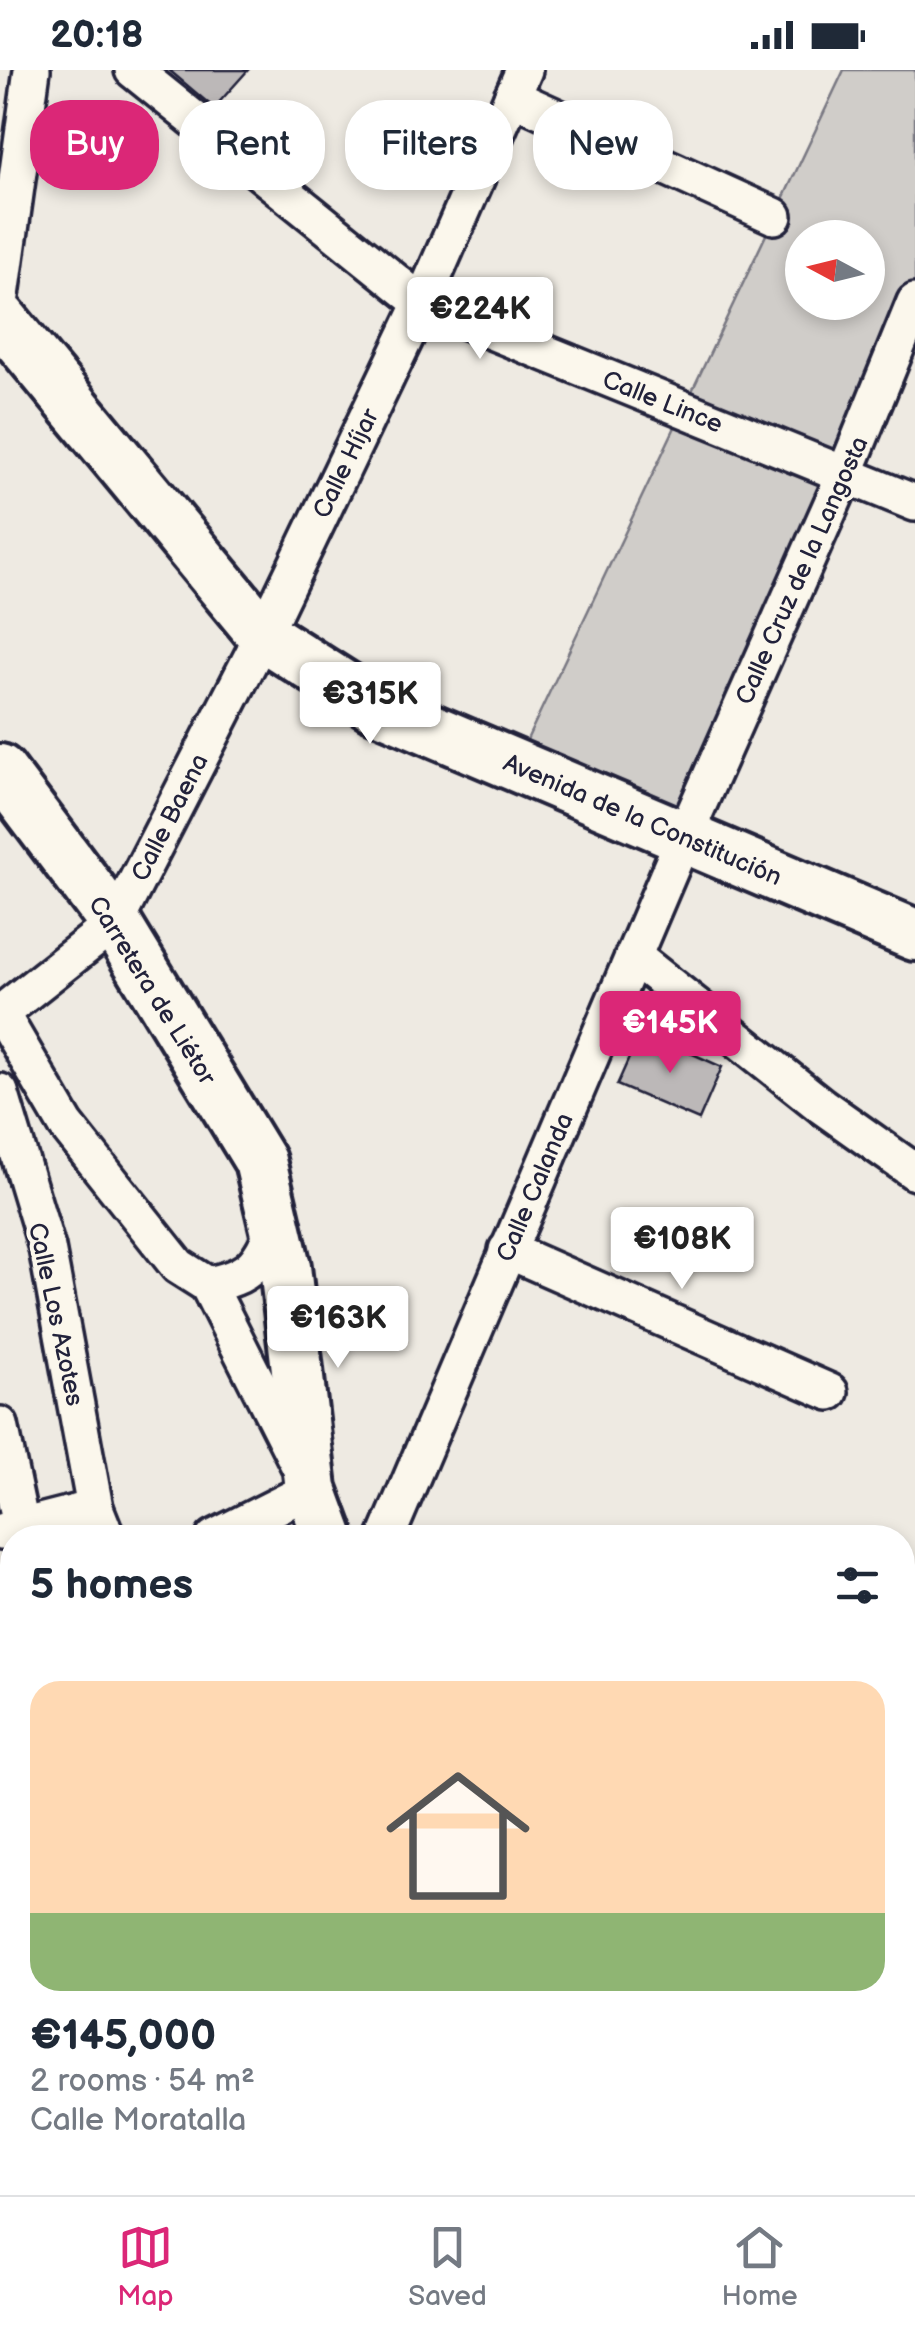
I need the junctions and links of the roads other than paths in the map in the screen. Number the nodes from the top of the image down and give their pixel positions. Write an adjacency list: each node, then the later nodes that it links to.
1 (32, 70): 6 (street)
2 (133, 70): 7 (street, Calle Lince)
3 (518, 83): 4 (street); 7 (street, Calle Híjar)
4 (774, 216)
5 (915, 302): 9 (street, Calle Cruz de la Langosta)
6 (0, 303)
7 (422, 304): 9 (street, Calle Lince); 11 (street, Calle Híjar)
8 (0, 317): 11 (street, Avenida de la Constitución)
9 (845, 474): 10 (street, Calle Lince); 13 (street, Calle Cruz de la Langosta)
10 (915, 503)
11 (263, 635): 13 (street, Avenida de la Constitución); 14 (street, Calle Baena)
12 (0, 770): 14 (street, Carretera de Liétor)
13 (684, 837): 15 (street, Avenida de la Constitución); 16 (street, Calle Calanda)
14 (115, 923): 17 (street, Calle Baena); 21 (street, Carretera de Liétor)
15 (915, 935)
16 (633, 956): 20 (street); 22 (street, Calle Calanda)
17 (0, 1012): 18 (street, Carretera de Liétor)
18 (10, 1057): 23 (street, Carretera de Liétor)
19 (0, 1092): 27 (street, Calle Los Azotes)
20 (915, 1172)
21 (276, 1225): 23 (street); 26 (street, Carretera de Liétor)
22 (507, 1250): 24 (street); 32 (street, Calle Calanda)
23 (208, 1285): 26 (street, Carretera de Liétor)
24 (830, 1392)
25 (0, 1425): 28 (street)
26 (312, 1489): 30 (street); 31 (street, Carretera de Liétor)
27 (101, 1523): 29 (street)
28 (10, 1525)
29 (71, 1525)
30 (240, 1525)
31 (324, 1525)
32 (391, 1525)

